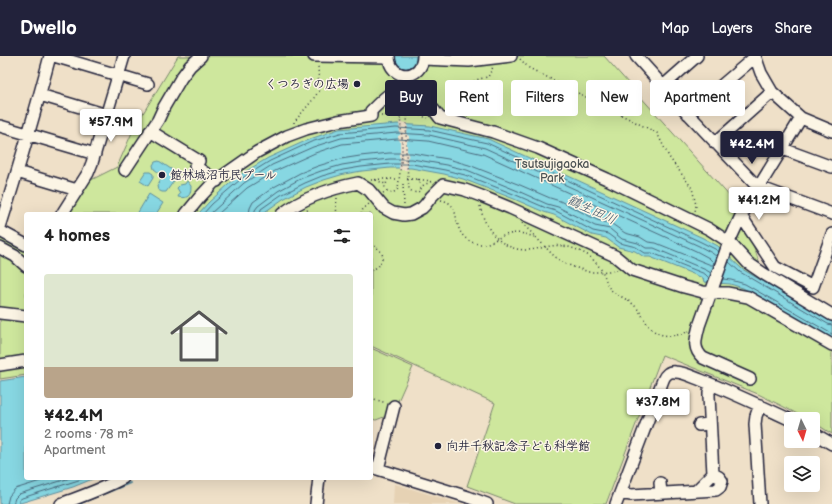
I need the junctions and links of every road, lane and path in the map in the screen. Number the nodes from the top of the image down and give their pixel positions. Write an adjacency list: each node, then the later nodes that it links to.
1 (50, 56): 21 (street)
2 (54, 56): 15 (street)
3 (124, 56): 15 (street)
4 (314, 56): 5 (street)
5 (317, 56): 6 (street); 33 (path)
6 (389, 56): 12 (street)
7 (511, 56): 14 (street)
8 (516, 56): 77 (path)
9 (638, 56): 16 (street)
10 (697, 56): 17 (street)
11 (196, 57): 37 (street)
12 (423, 57): 14 (street)
13 (755, 57): 18 (street); 20 (street)
14 (498, 58): 35 (path)
15 (119, 76): 19 (street); 24 (street)
16 (658, 80)
17 (670, 80)
18 (728, 80)
19 (148, 84)
20 (772, 92): 32 (street); 41 (street)
21 (40, 95): 24 (street); 38 (street)
22 (385, 97): 25 (street)
23 (437, 114): 35 (street)
24 (107, 115): 43 (street)
25 (371, 116): 26 (path); 54 (street)
26 (385, 116)
27 (399, 116): 39 (path)
28 (408, 116): 40 (path)
29 (424, 116): 31 (path)
30 (690, 116): 41 (street)
31 (432, 118)
32 (801, 118): 36 (street); 42 (street)
33 (295, 125)
34 (0, 126): 38 (street)
35 (479, 128): 77 (street)
36 (831, 130)
37 (150, 131): 47 (street); 54 (street)
38 (28, 134): 43 (street); 48 (street)
39 (402, 138): 40 (path); 45 (path)
40 (406, 138): 44 (path)
41 (715, 143): 64 (street)
42 (783, 149): 46 (street); 64 (street)
43 (96, 154): 65 (street)
44 (406, 154): 45 (path); 52 (path)
45 (402, 155): 51 (path)
46 (832, 168)
47 (125, 170)
48 (17, 172): 65 (street); 79 (street)
49 (375, 179): 50 (path); 56 (path); 57 (path)
50 (388, 179): 51 (path); 57 (path)
51 (399, 179): 58 (path)
52 (407, 179): 53 (path); 60 (path)
53 (418, 179): 55 (path); 63 (path)
54 (217, 181): 70 (street)
55 (432, 181): 61 (path); 63 (path)
56 (358, 183): 62 (street); 67 (street)
57 (385, 184): 58 (path)
58 (399, 184): 59 (path)
59 (403, 184): 60 (path); 75 (path)
60 (408, 184): 63 (path)
61 (443, 185): 66 (street); 68 (street)
62 (343, 186): 71 (street); 72 (path)
63 (422, 186)
64 (759, 187): 74 (street); 76 (street)
65 (77, 190): 69 (street)
66 (478, 195): 82 (path); 92 (street)
67 (377, 200): 73 (path); 75 (street)
68 (429, 200): 75 (street); 82 (path)
69 (63, 212)
70 (188, 212)
71 (285, 212)
72 (337, 212)
73 (362, 212)
74 (832, 214)
75 (404, 215)
76 (741, 216): 86 (street); 89 (street)
77 (693, 222): 86 (street)
78 (522, 224): 83 (path)
79 (0, 227)
80 (0, 231): 84 (street)
81 (832, 234): 89 (street)
82 (498, 238): 83 (path); 87 (path)
83 (536, 238): 87 (path)
84 (24, 244)
85 (373, 245): 91 (path)
86 (728, 245): 94 (street); 96 (street)
87 (545, 247): 93 (path); 93 (path)
88 (0, 248): 90 (street)
89 (829, 251)
90 (24, 264)
91 (373, 269)
92 (632, 270): 93 (path); 94 (street)
93 (602, 272): 98 (path)
94 (712, 290): 98 (street); 99 (street)
95 (0, 313): 97 (street)
96 (832, 315)
97 (24, 316)
98 (699, 326): 102 (street)
99 (832, 345)
100 (24, 361): 101 (street)
101 (0, 365)
102 (750, 379)
103 (712, 385): 105 (street); 108 (street); 115 (street)
104 (373, 399): 106 (path)
105 (760, 405): 107 (street); 121 (street)
106 (394, 406): 112 (street)
107 (784, 417)
108 (710, 424): 109 (street); 116 (street)
109 (699, 425)
110 (820, 437): 111 (street)
111 (832, 444)
112 (374, 468): 119 (street)
113 (119, 480): 117 (street)
114 (319, 480): 118 (street)
115 (620, 493): 116 (street); 120 (street)
116 (631, 499)
117 (61, 504)
118 (316, 504)
119 (487, 504)
120 (616, 504)
121 (760, 504)

